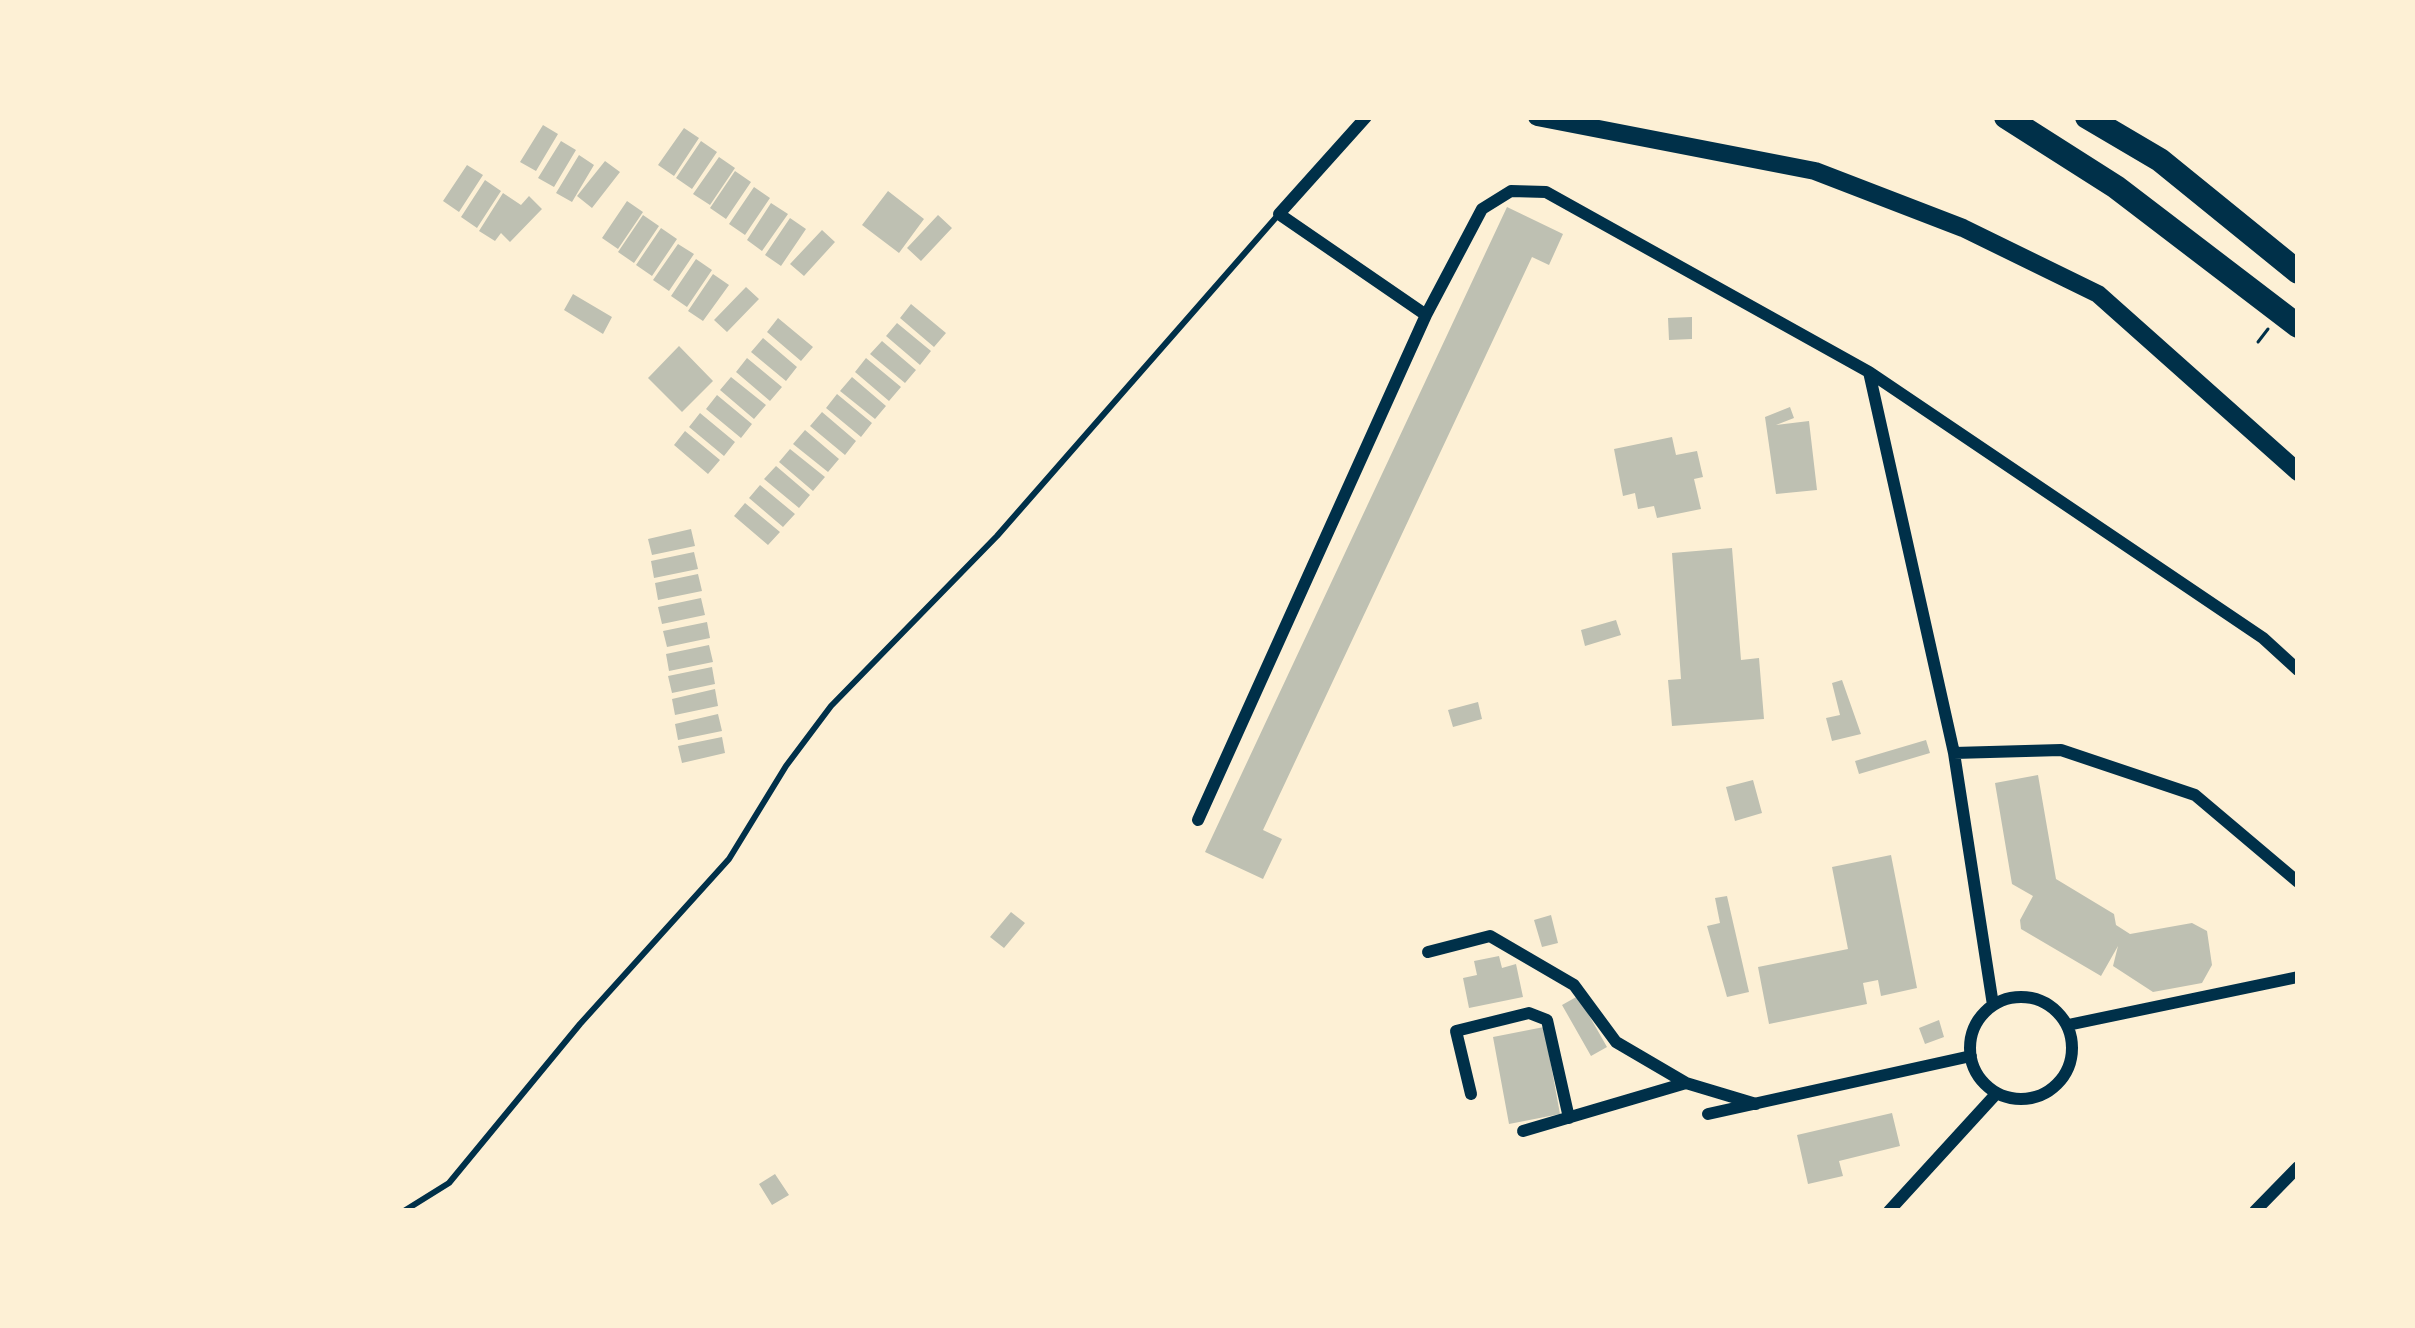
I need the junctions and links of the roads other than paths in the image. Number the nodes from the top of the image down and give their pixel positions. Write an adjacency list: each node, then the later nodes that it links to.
1 (1366, 117): 5 (street)
2 (1537, 117): 10 (main road)
3 (2006, 117): 8 (highway)
4 (2087, 117): 6 (highway)
5 (1279, 214): 7 (street); 28 (lane)
6 (2298, 272)
7 (1426, 315): 9 (street); 13 (street)
8 (2298, 326)
9 (1869, 372): 11 (street); 12 (street)
10 (2298, 472)
11 (2298, 670)
12 (1954, 753): 14 (street); 17 (street)
13 (1198, 820)
14 (2298, 882)
15 (1428, 952): 20 (street)
16 (2298, 977): 18 (street)
17 (1993, 1005): 18 (street); 19 (street)
18 (2068, 1025): 22 (street)
19 (1971, 1056): 22 (street); 23 (street)
20 (1686, 1082): 23 (street); 25 (street)
21 (1471, 1094): 25 (street)
22 (1996, 1094): 29 (street)
23 (1756, 1104): 24 (street)
24 (1708, 1114)
25 (1569, 1118): 26 (street)
26 (1523, 1131)
27 (2298, 1167): 30 (street)
28 (404, 1211)
29 (1889, 1211)
30 (2254, 1211)

